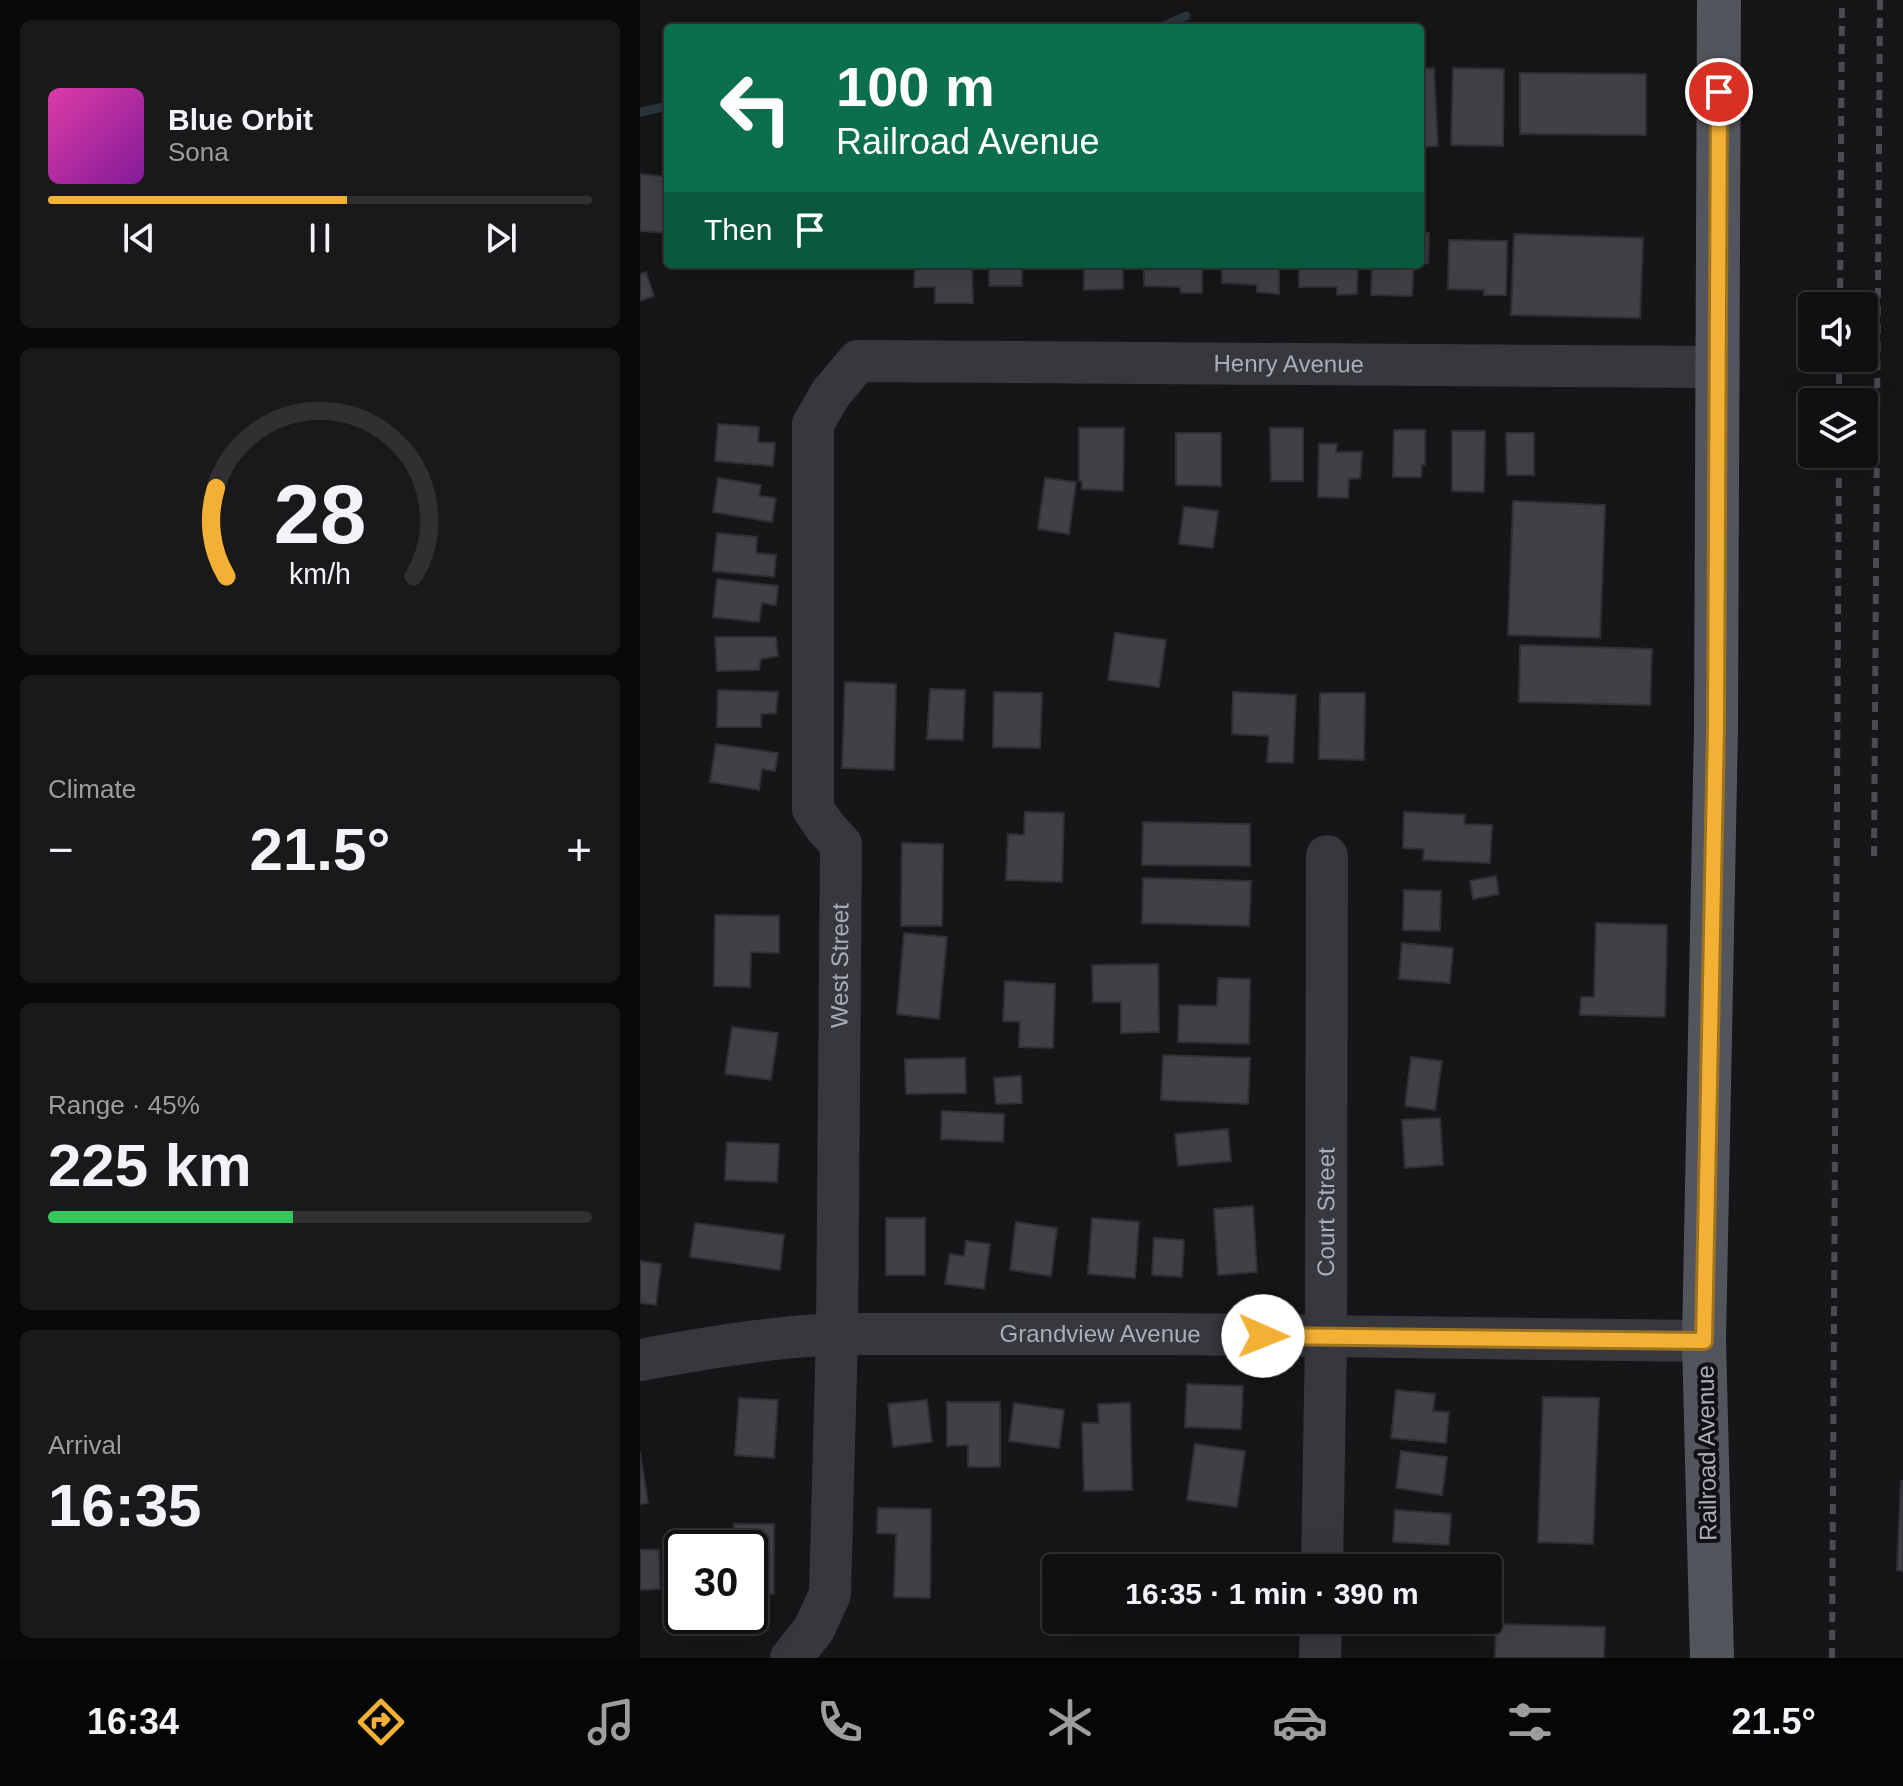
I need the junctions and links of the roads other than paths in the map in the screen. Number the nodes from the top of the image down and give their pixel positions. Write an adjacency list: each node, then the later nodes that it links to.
1 (1719, 0): 3 (main road, Railroad Avenue)
2 (858, 361): 3 (street, Henry Avenue); 5 (street, West Street)
3 (1719, 367): 7 (main road, Railroad Avenue)
4 (1327, 856): 6 (street, Court Street)
5 (837, 1334): 6 (street, Grandview Avenue); 8 (street, Grandview Avenue); 11 (street, West Street)
6 (1326, 1337): 7 (street, Grandview Avenue); 9 (street, Court Street)
7 (1704, 1341): 13 (main road, Railroad Avenue)
8 (640, 1360)
9 (1322, 1554)
10 (1321, 1634): 12 (street)
11 (791, 1658)
12 (1320, 1658)
13 (1712, 1658)

